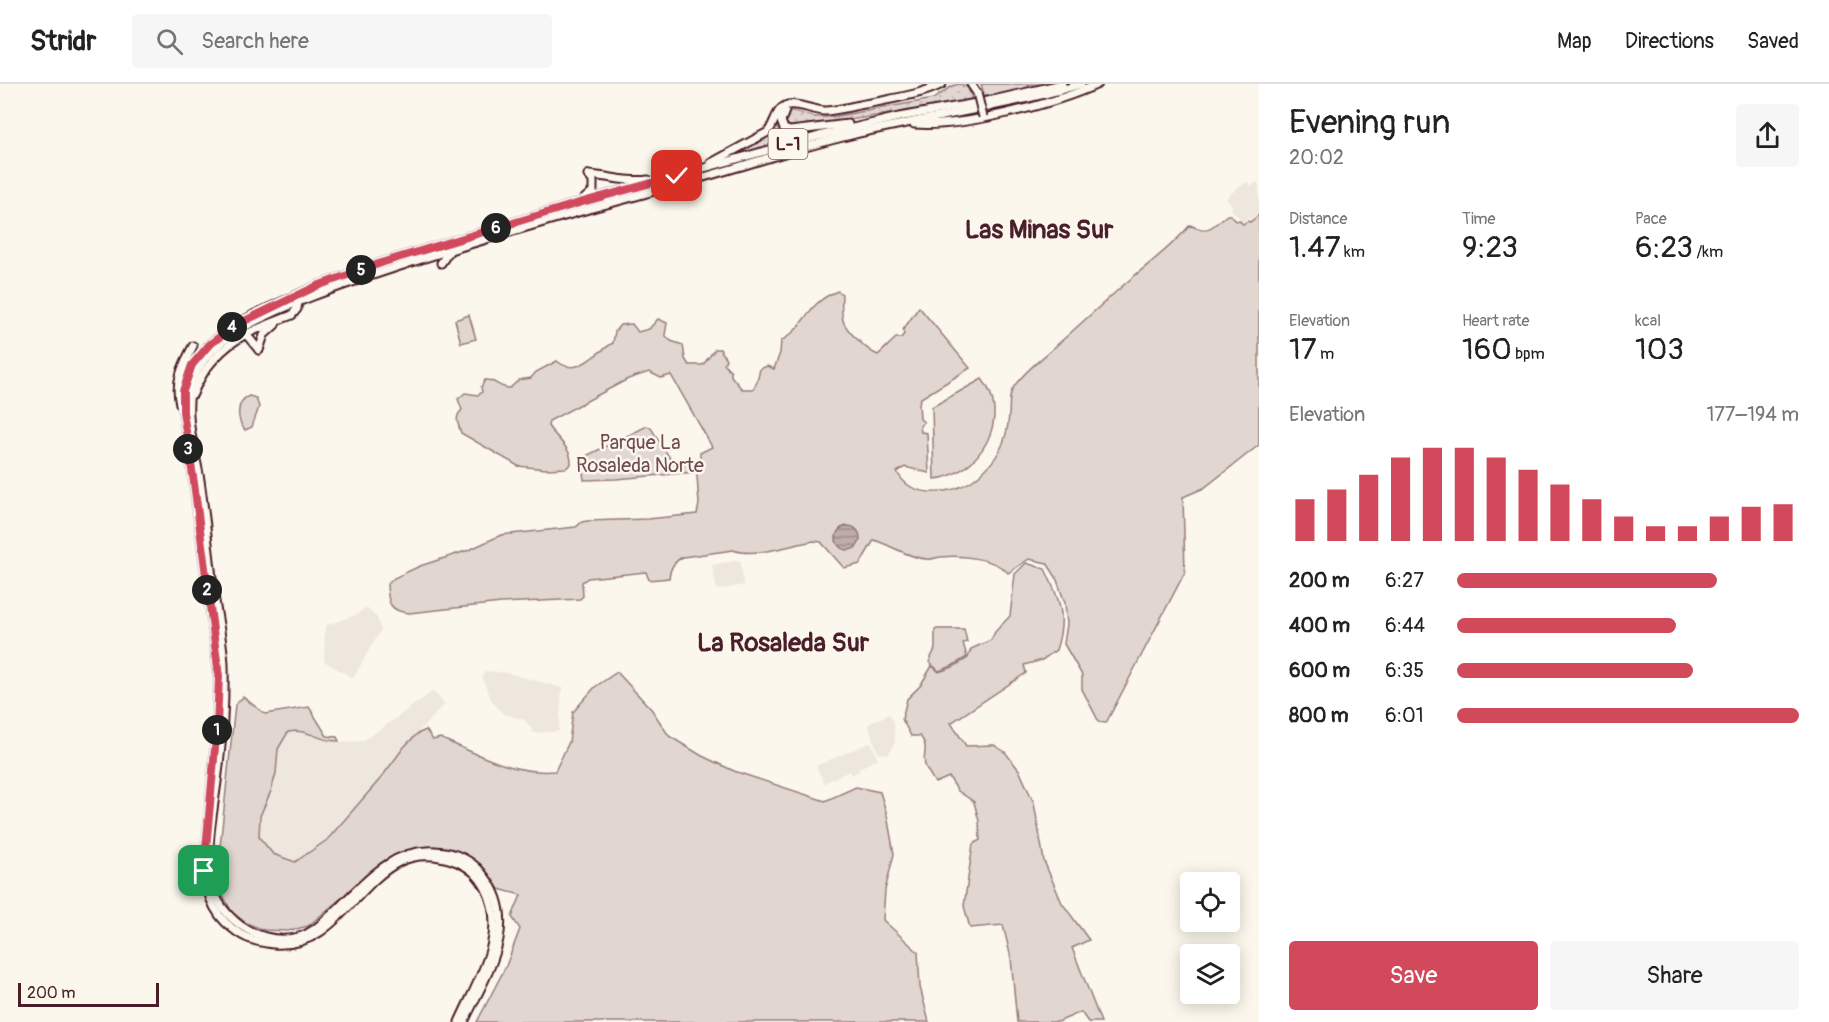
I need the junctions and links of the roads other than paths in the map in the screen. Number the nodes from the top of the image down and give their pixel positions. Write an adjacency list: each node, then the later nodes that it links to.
1 (971, 84): 7 (main road)
2 (979, 84): 7 (main road)
3 (1062, 84): 9 (main road, L-1)
4 (1081, 84): 11 (main road, L-1)
5 (1098, 84): 10 (main road, L-1)
6 (938, 86): 8 (main road, L-1)
7 (977, 93): 10 (main road, bridge)
8 (808, 109): 9 (main road, L-1); 12 (main road, L-1)
9 (899, 117): 12 (main road, L-1)
10 (983, 117): 11 (main road, L-1)
11 (906, 123): 14 (main road, L-1)
12 (677, 176): 13 (main road, L-1); 13 (main road)
13 (579, 203): 16 (main road, L-1)
14 (451, 249): 15 (main road); 18 (main road, L-1)
15 (441, 263)
16 (317, 286): 17 (main road); 22 (main road, L-1)
17 (289, 295)
18 (298, 302): 19 (main road); 22 (main road, L-1)
19 (292, 315): 20 (main road, L-1); 20 (main road)
20 (245, 333): 22 (main road, L-1)
21 (193, 346): 22 (main road)
22 (186, 412): 23 (main road, L-1); 24 (main road, L-1)
23 (459, 1022)
24 (464, 1022)

